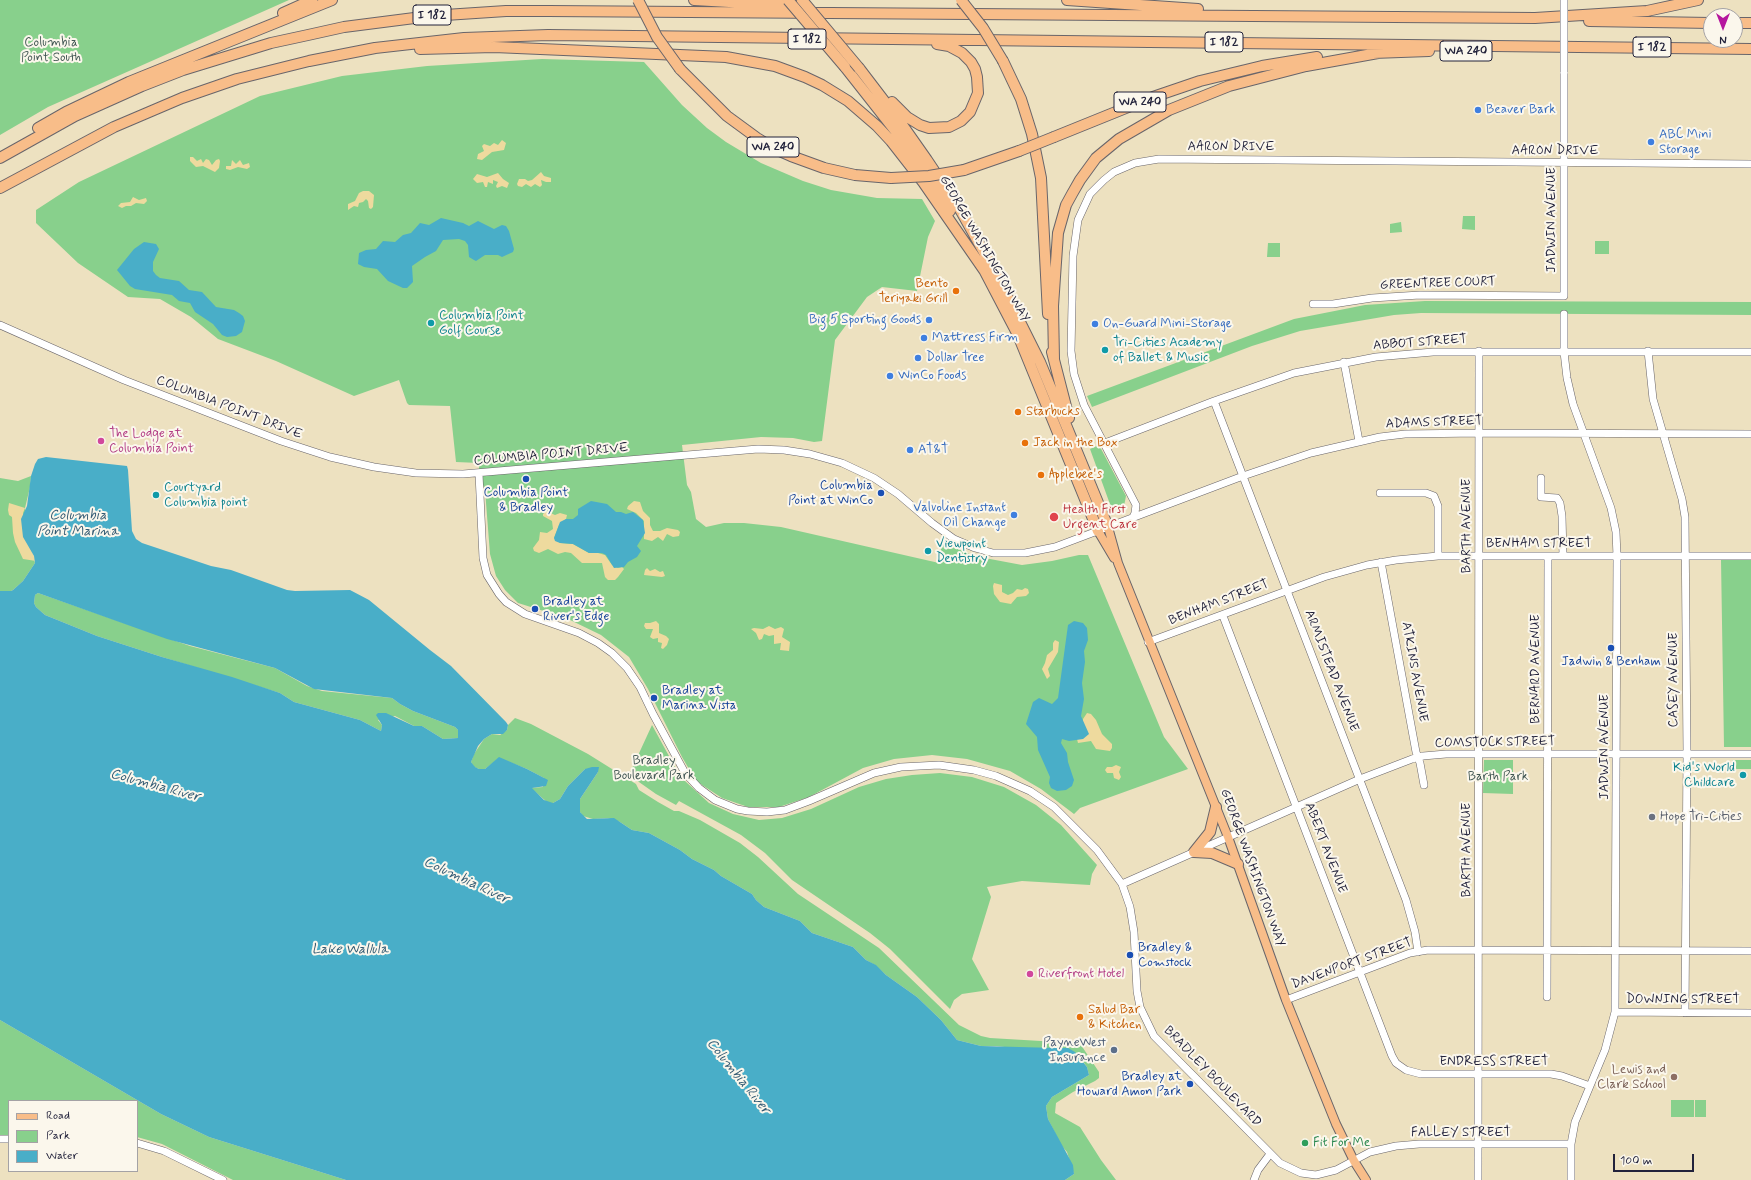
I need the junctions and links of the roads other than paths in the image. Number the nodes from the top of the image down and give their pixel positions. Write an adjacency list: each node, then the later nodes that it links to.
1 (312, 0): 16 (highway)
2 (332, 0): 16 (highway)
3 (638, 0): 19 (highway, WA 240, bridge)
4 (694, 0): 11 (highway)
5 (788, 0): 27 (highway, GEORGE WASHINGTON WAY, bridge)
6 (802, 0): 21 (highway, GEORGE WASHINGTON WAY, bridge)
7 (961, 0): 36 (highway, bridge)
8 (1067, 0): 12 (highway)
9 (1564, 0): 24 (street, JADWIN AVENUE, bridge)
10 (1698, 0): 13 (highway)
11 (891, 13): 12 (highway, I 182); 23 (highway, I 182)
12 (1292, 16): 13 (highway, I 182)
13 (1535, 18): 14 (highway, I 182)
14 (1703, 23)
15 (894, 40): 17 (highway, I 182); 20 (highway, I 182); 21 (highway)
16 (215, 46): 22 (highway)
17 (1554, 46): 18 (highway, I 182); 19 (highway, WA 240)
18 (1751, 48)
19 (1378, 53): 36 (highway)
20 (323, 58): 26 (highway, I 182); 27 (highway)
21 (860, 69): 45 (highway, GEORGE WASHINGTON WAY)
22 (0, 151)
23 (0, 158)
24 (1564, 163): 25 (street, AARON DRIVE); 28 (street, JADWIN AVENUE); 44 (street, AARON DRIVE)
25 (1751, 164)
26 (0, 188)
27 (986, 273): 52 (highway, GEORGE WASHINGTON WAY)
28 (1564, 296): 29 (street, GREENTREE COURT)
29 (1313, 304)
30 (1564, 314): 34 (street, JADWIN AVENUE)
31 (0, 326): 46 (street, COLUMBIA POINT DRIVE)
32 (1479, 351): 34 (street, ABBOT STREET); 37 (street, ABBOT STREET); 39 (street, BARTH AVENUE)
33 (1648, 351): 34 (street, ABBOT STREET); 35 (street, ABBOT STREET); 41 (street, CASEY AVENUE)
34 (1564, 352): 40 (street, JADWIN AVENUE)
35 (1751, 352)
36 (1054, 359): 45 (highway)
37 (1344, 362): 38 (street, ABBOT STREET); 43 (street)
38 (1214, 400): 44 (street, ABBOT STREET); 47 (street, ARMISTEAD AVENUE)
39 (1479, 433): 40 (street, ADAMS STREET); 43 (street, ADAMS STREET); 54 (street, BARTH AVENUE)
40 (1583, 433): 41 (street, ADAMS STREET); 57 (street, JADWIN AVENUE)
41 (1663, 434): 42 (street, ADAMS STREET); 58 (street, CASEY AVENUE)
42 (1751, 434)
43 (1359, 441): 47 (street, ADAMS STREET)
44 (1105, 443): 50 (street, AARON DRIVE)
45 (1079, 454): 51 (highway, GEORGE WASHINGTON WAY)
46 (479, 474): 52 (street, COLUMBIA POINT DRIVE); 78 (street, BRADLEY BOULEVARD)
47 (1244, 476): 50 (street, ADAMS STREET); 62 (street, ARMISTEAD AVENUE)
48 (1541, 478): 56 (street)
49 (1380, 493): 53 (street)
50 (1132, 519): 51 (street)
51 (1108, 527): 52 (street, COLUMBIA POINT DRIVE); 61 (main road, GEORGE WASHINGTON WAY)
52 (1098, 531): 61 (main road, GEORGE WASHINGTON WAY)
53 (1438, 556): 54 (street, BENHAM STREET); 60 (street, BENHAM STREET)
54 (1479, 556): 55 (street, BENHAM STREET); 65 (street, BARTH AVENUE)
55 (1548, 556): 56 (street, BENHAM STREET); 66 (street, BERNARD AVENUE)
56 (1562, 556): 57 (street, BENHAM STREET)
57 (1617, 556): 58 (street, BENHAM STREET); 67 (street, JADWIN AVENUE)
58 (1686, 556): 59 (street, BENHAM STREET); 68 (street, CASEY AVENUE)
59 (1751, 556)
60 (1381, 562): 62 (street, BENHAM STREET); 70 (street, ATKINS AVENUE)
61 (1118, 563): 64 (main road, GEORGE WASHINGTON WAY)
62 (1287, 590): 63 (street, BENHAM STREET); 71 (street, ARMISTEAD AVENUE)
63 (1223, 616): 64 (street, BENHAM STREET); 73 (street, ABERT AVENUE)
64 (1148, 642): 74 (main road, GEORGE WASHINGTON WAY)
65 (1479, 754): 66 (street, COMSTOCK STREET); 70 (street, COMSTOCK STREET); 80 (street, BARTH AVENUE)
66 (1548, 754): 67 (street, COMSTOCK STREET); 81 (street, BERNARD AVENUE)
67 (1616, 754): 68 (street, COMSTOCK STREET); 82 (street, JADWIN AVENUE)
68 (1687, 754): 69 (street, COMSTOCK STREET); 79 (street, CASEY AVENUE)
69 (1751, 754)
70 (1418, 757): 71 (street, COMSTOCK STREET); 72 (street, ATKINS AVENUE)
71 (1360, 779): 73 (street, COMSTOCK STREET); 84 (street, ARMISTEAD AVENUE)
72 (1424, 786)
73 (1296, 806): 75 (street, COMSTOCK STREET); 85 (street, ABERT AVENUE)
74 (1216, 807): 75 (main road, GEORGE WASHINGTON WAY); 76 (highway)
75 (1228, 837): 76 (street, COMSTOCK STREET); 77 (main road, GEORGE WASHINGTON WAY)
76 (1194, 852): 77 (highway); 78 (street, COMSTOCK STREET)
77 (1238, 864): 87 (main road, GEORGE WASHINGTON WAY)
78 (1122, 884): 97 (street, BRADLEY BOULEVARD)
79 (1686, 950): 82 (street, DAVENPORT STREET); 83 (street, DAVENPORT STREET); 89 (street, CASEY AVENUE)
80 (1478, 951): 81 (street, DAVENPORT STREET); 84 (street, DAVENPORT STREET); 91 (street, BARTH AVENUE)
81 (1547, 951): 82 (street, DAVENPORT STREET); 86 (street)
82 (1616, 951): 88 (street, JADWIN AVENUE)
83 (1751, 951)
84 (1418, 952): 85 (street, DAVENPORT STREET)
85 (1360, 972): 87 (street, DAVENPORT STREET); 92 (street, ABERT AVENUE)
86 (1547, 997)
87 (1286, 1000): 98 (main road, GEORGE WASHINGTON WAY)
88 (1615, 1012): 89 (street, DOWNING STREET); 93 (street, JADWIN AVENUE)
89 (1685, 1013): 90 (street, DOWNING STREET)
90 (1751, 1013)
91 (1479, 1073): 92 (street, ENDRESS STREET); 93 (street, ENDRESS STREET); 95 (street, BARTH AVENUE)
92 (1420, 1074)
93 (1590, 1086): 96 (street, JADWIN AVENUE)
94 (138, 1143): 99 (street)
95 (1478, 1144): 96 (street, FALLEY STREET); 98 (street, FALLEY STREET); 102 (street, BARTH AVENUE)
96 (1571, 1144): 103 (street, JADWIN AVENUE)
97 (1270, 1154): 98 (street, BRADLEY BOULEVARD); 100 (street)
98 (1354, 1161): 101 (main road, GEORGE WASHINGTON WAY)
99 (222, 1180)
100 (1254, 1180)
101 (1366, 1180)
102 (1478, 1180)
103 (1571, 1180)

